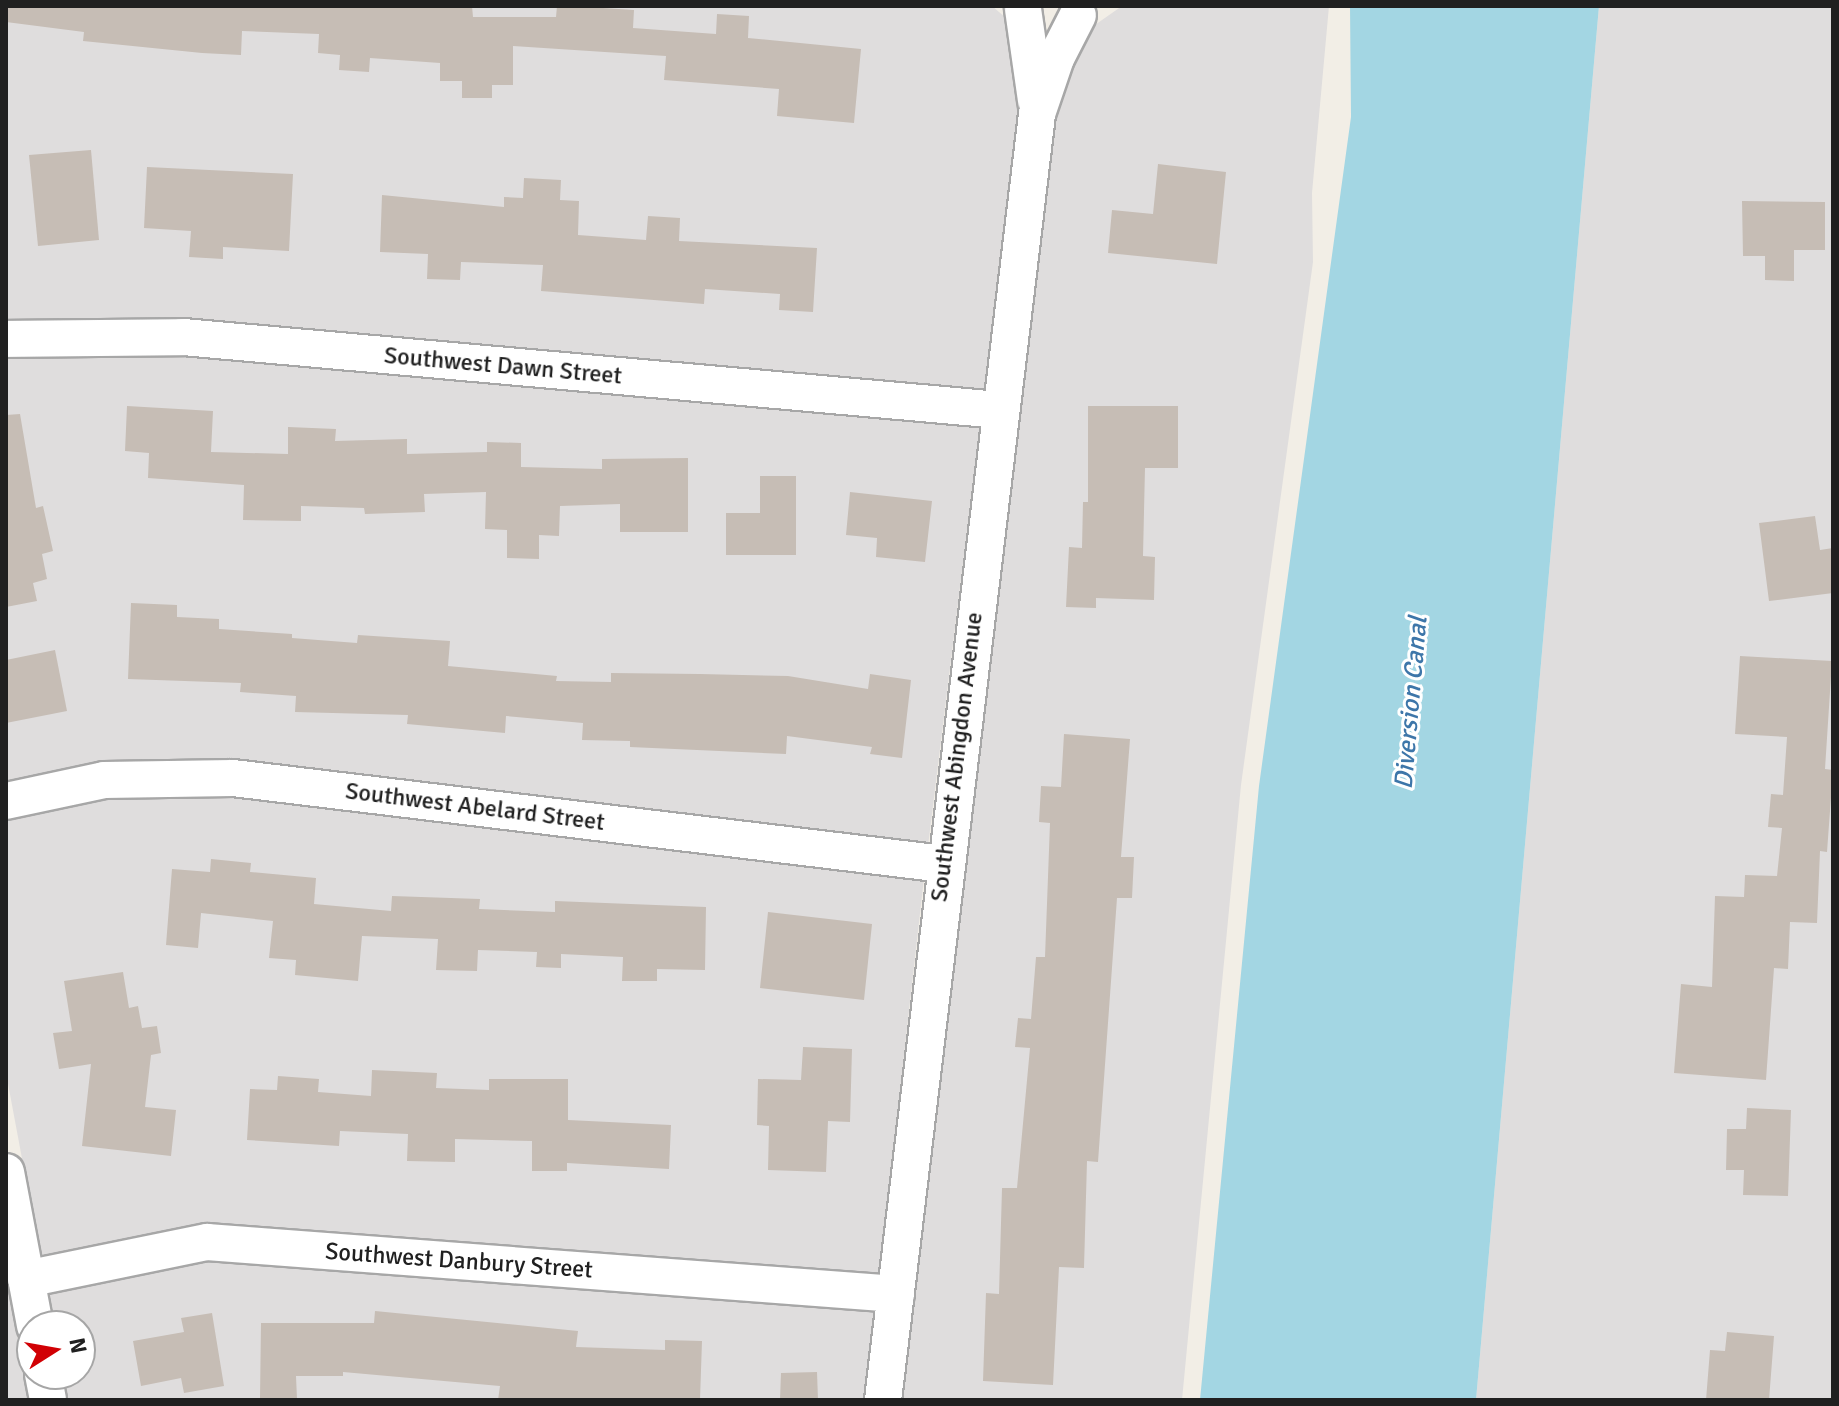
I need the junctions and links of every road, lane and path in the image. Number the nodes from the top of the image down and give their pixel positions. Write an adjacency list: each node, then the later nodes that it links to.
1 (1021, 7): 2 (street); 3 (street, Southwest Abingdon Avenue)
2 (1088, 11): 3 (street, Southwest Abingdon Avenue)
3 (1037, 114): 5 (street, Southwest Abingdon Avenue)
4 (6, 339): 5 (street, Southwest Dawn Street)
5 (1000, 410): 7 (street, Southwest Abingdon Avenue)
6 (6, 801): 7 (street, Southwest Abelard Street)
7 (944, 864): 10 (street, Southwest Abingdon Avenue)
8 (6, 1172): 9 (street)
9 (26, 1279): 10 (street, Southwest Danbury Street); 11 (street)
10 (896, 1294): 12 (street, Southwest Abingdon Avenue)
11 (32, 1310)
12 (883, 1400)

